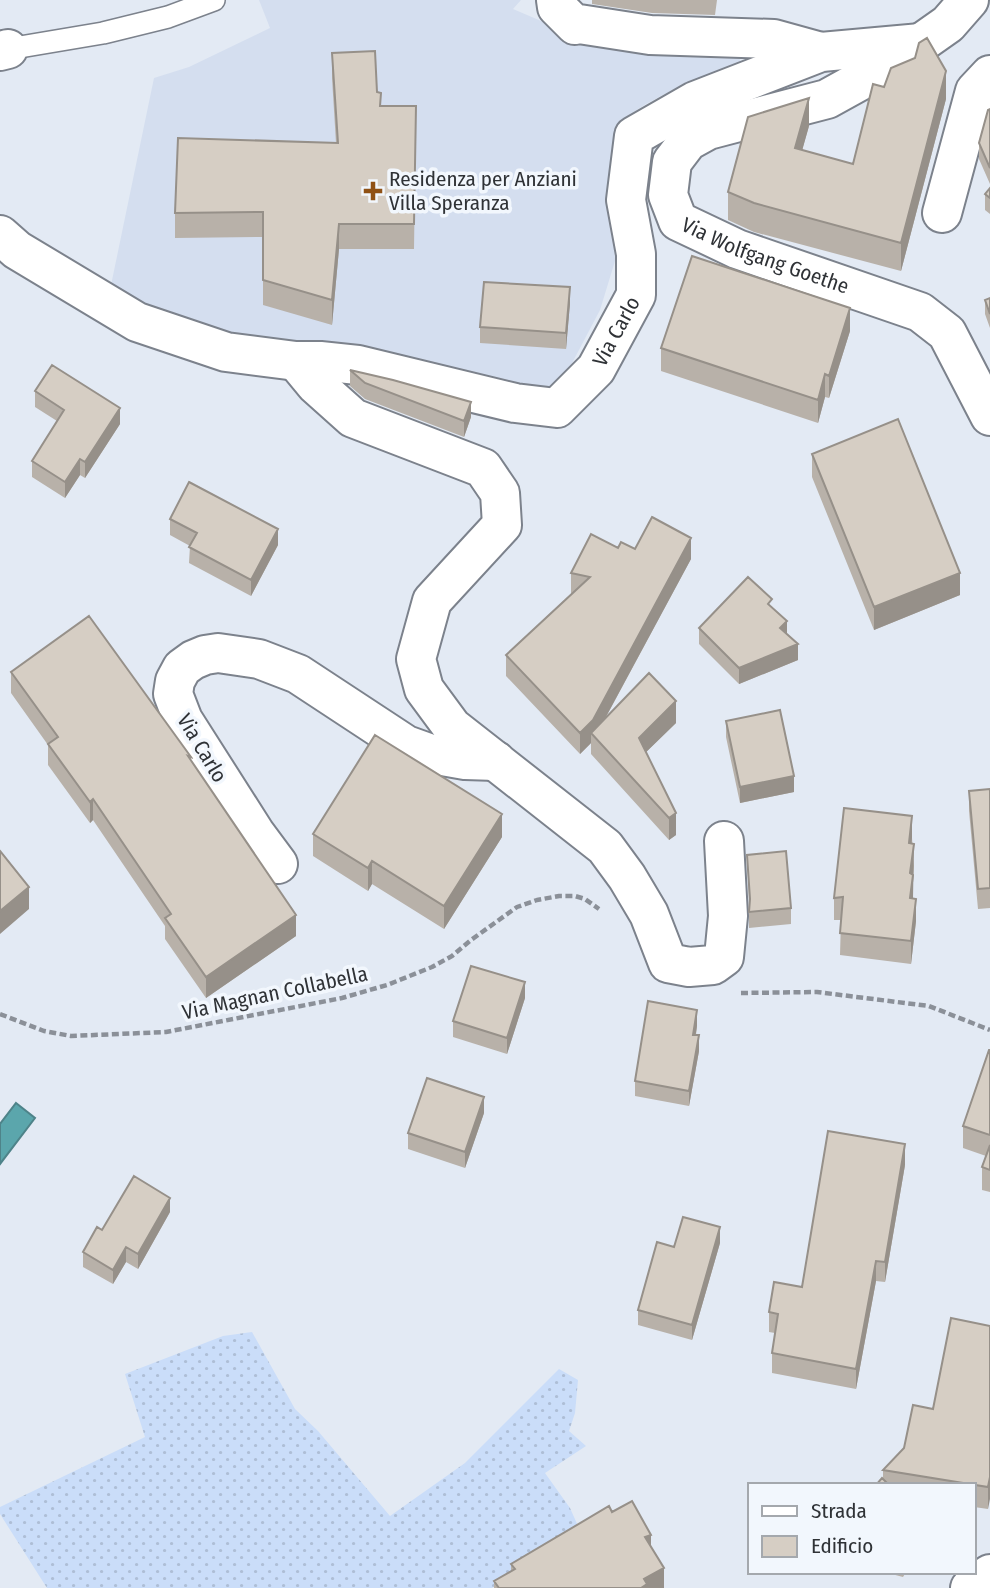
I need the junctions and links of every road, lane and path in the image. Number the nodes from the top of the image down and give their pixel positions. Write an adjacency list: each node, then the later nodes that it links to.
1 (214, 0): 5 (lane)
2 (556, 0): 6 (street, Via Carlo)
3 (969, 0): 4 (street, Via Wolfgang Goethe)
4 (922, 43): 6 (street, Via Carlo); 11 (street, Via Wolfgang Goethe)
5 (4, 50)
6 (821, 52): 10 (street, Via Carlo)
7 (990, 75): 8 (street)
8 (942, 213)
9 (0, 235): 10 (street, Via Carlo)
10 (296, 361): 12 (street)
11 (990, 416)
12 (496, 761): 13 (street); 14 (street, Via Carlo)
13 (724, 841)
14 (278, 864)
15 (607, 919): 17 (path, Via Magnan Collabella)
16 (728, 993): 18 (path)
17 (0, 1014)
18 (990, 1030)
19 (990, 1574): 20 (street)
20 (970, 1588)

